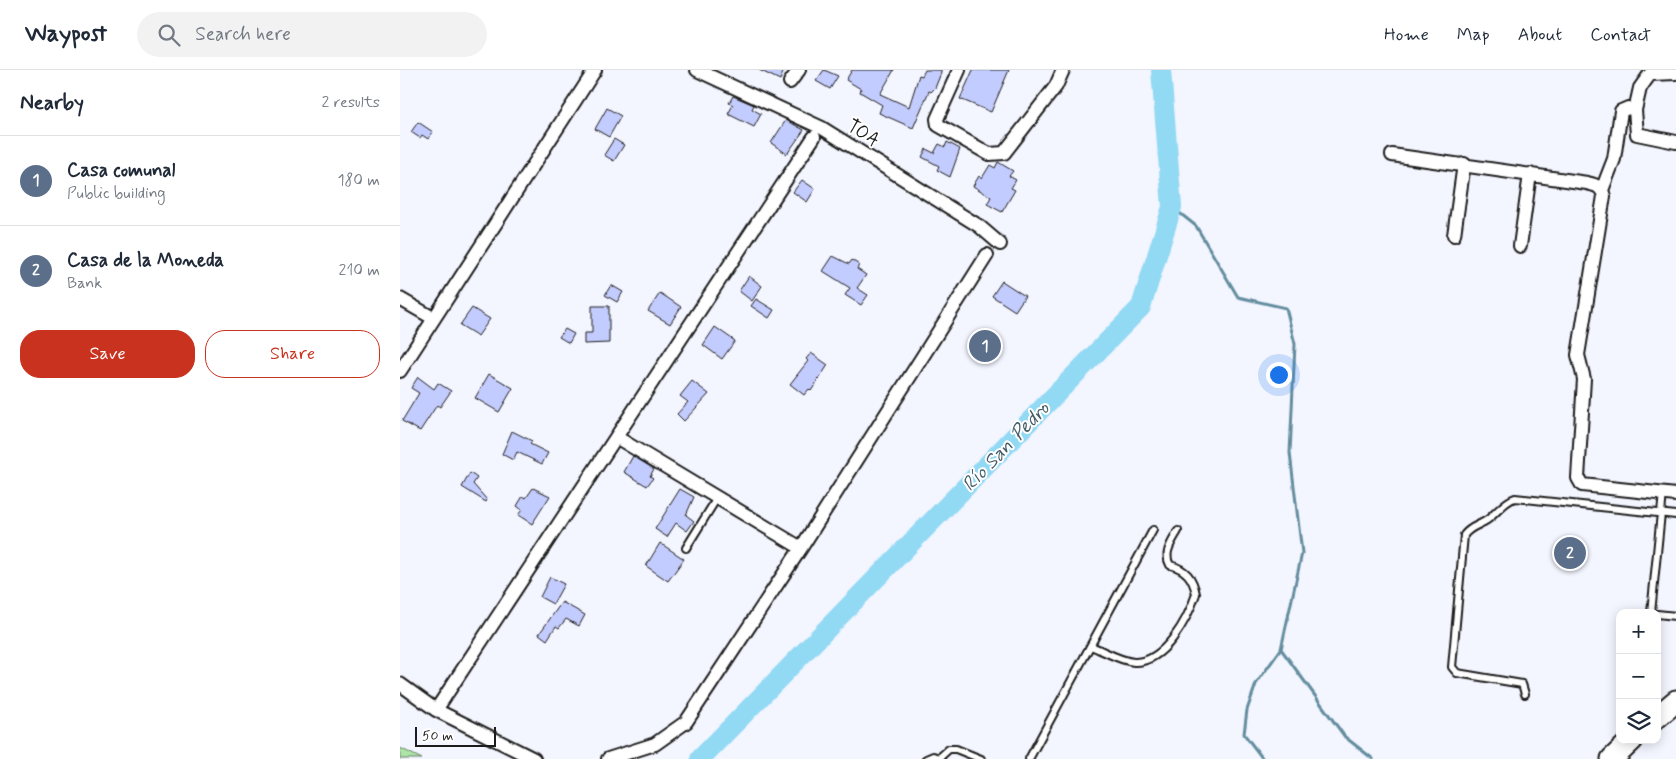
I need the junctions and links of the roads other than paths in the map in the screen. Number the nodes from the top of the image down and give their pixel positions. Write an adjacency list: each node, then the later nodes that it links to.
1 (595, 70): 20 (street)
2 (697, 70): 16 (street, TOA)
3 (799, 70): 7 (street)
4 (959, 70): 5 (street)
5 (1062, 70)
6 (1676, 73): 8 (street)
7 (790, 82)
8 (1635, 110): 10 (street); 14 (street)
9 (814, 137): 22 (street)
10 (1676, 142)
11 (1392, 155): 12 (street)
12 (1464, 164): 13 (street); 15 (street)
13 (1530, 174): 14 (street); 17 (street)
14 (1602, 190): 23 (street)
15 (1454, 235)
16 (1000, 244)
17 (1520, 246)
18 (987, 255): 31 (street)
19 (400, 299): 20 (street)
20 (433, 318): 21 (street)
21 (400, 371)
22 (616, 437): 25 (street); 39 (street)
23 (1663, 493): 24 (street); 26 (lane)
24 (1676, 495)
25 (717, 498): 30 (lane); 31 (street)
26 (1661, 514): 27 (lane); 32 (lane); 37 (lane)
27 (1676, 515)
28 (1153, 530): 35 (lane)
29 (1178, 531): 35 (lane)
30 (686, 548)
31 (802, 548): 43 (street)
32 (1651, 609)
33 (1661, 614): 34 (lane)
34 (1676, 616)
35 (1091, 646): 47 (lane)
36 (400, 684): 39 (street)
37 (1525, 694)
38 (1676, 701): 40 (highway)
39 (436, 710): 42 (street)
40 (1661, 714)
41 (1628, 744): 48 (highway)
42 (534, 759)
43 (608, 759)
44 (926, 759): 45 (lane)
45 (940, 759): 46 (lane)
46 (981, 759)
47 (1029, 759)
48 (1612, 759)

